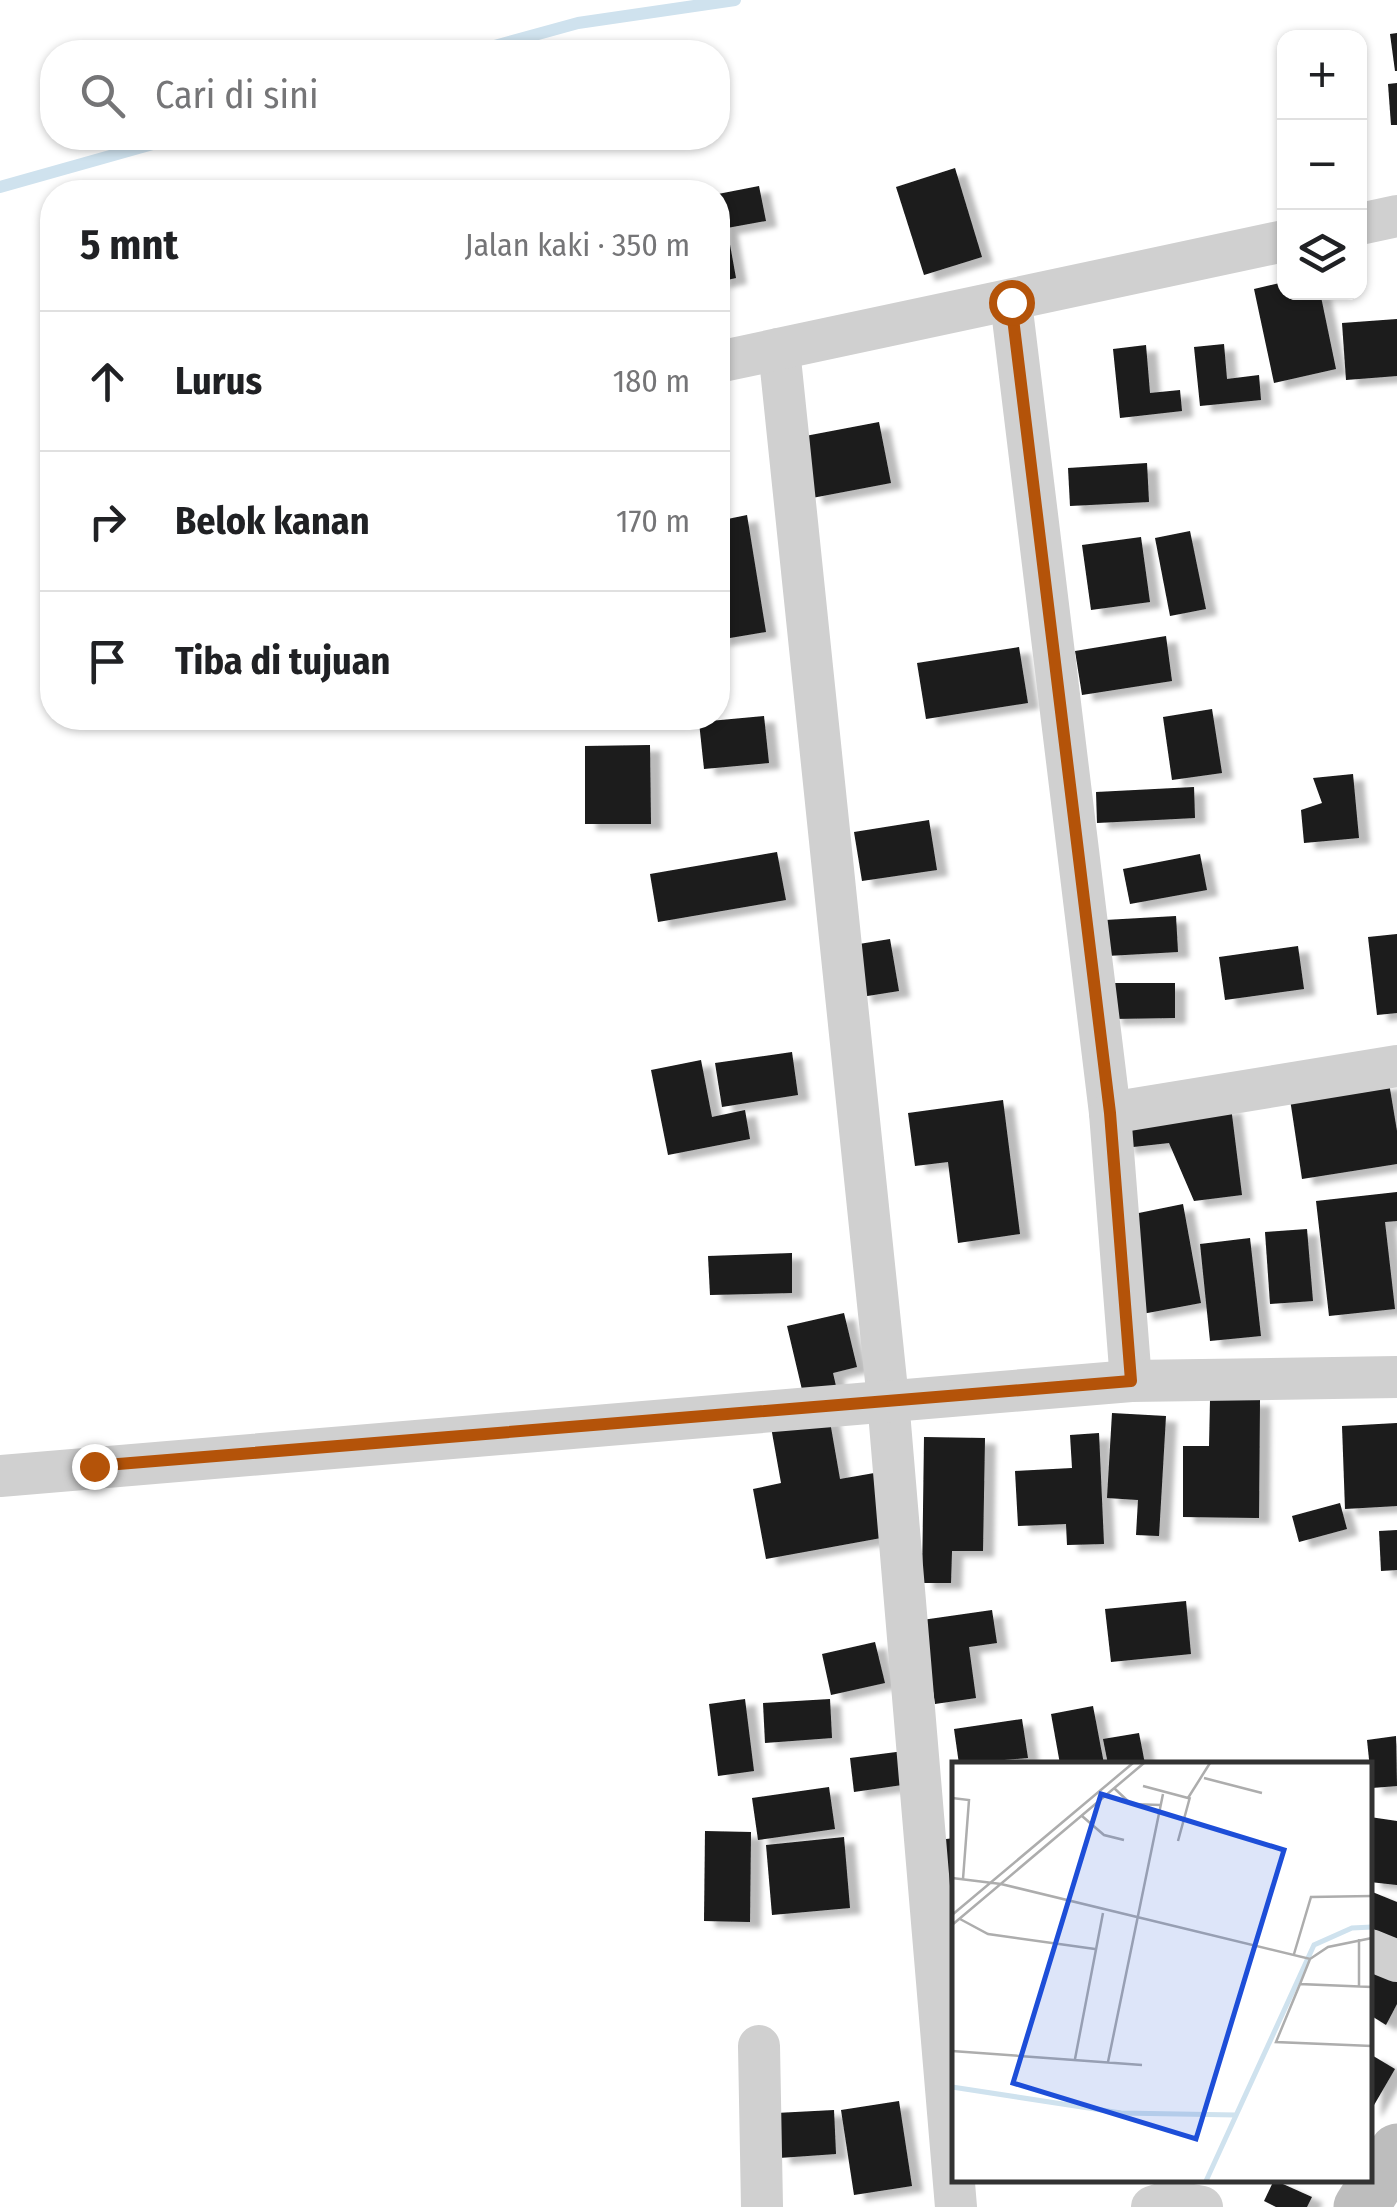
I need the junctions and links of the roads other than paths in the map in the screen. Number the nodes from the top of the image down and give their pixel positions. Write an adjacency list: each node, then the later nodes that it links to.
1 (1397, 216): 2 (street)
2 (1367, 222)
3 (1277, 243): 4 (street)
4 (1011, 302): 5 (street); 8 (street)
5 (780, 349): 6 (street); 11 (street)
6 (730, 359)
7 (1397, 1066): 8 (street)
8 (1110, 1113): 10 (street)
9 (1397, 1377): 10 (street)
10 (1131, 1381): 11 (street)
11 (888, 1400): 12 (street); 17 (street)
12 (0, 1476)
13 (1372, 1951): 14 (street)
14 (1397, 1961)
15 (759, 2046): 19 (street)
16 (1397, 2151): 23 (main road)
17 (952, 2160)
18 (954, 2182): 20 (street)
19 (762, 2207)
20 (956, 2207)
21 (1152, 2207): 22 (street)
22 (1202, 2207)
23 (1361, 2207)

